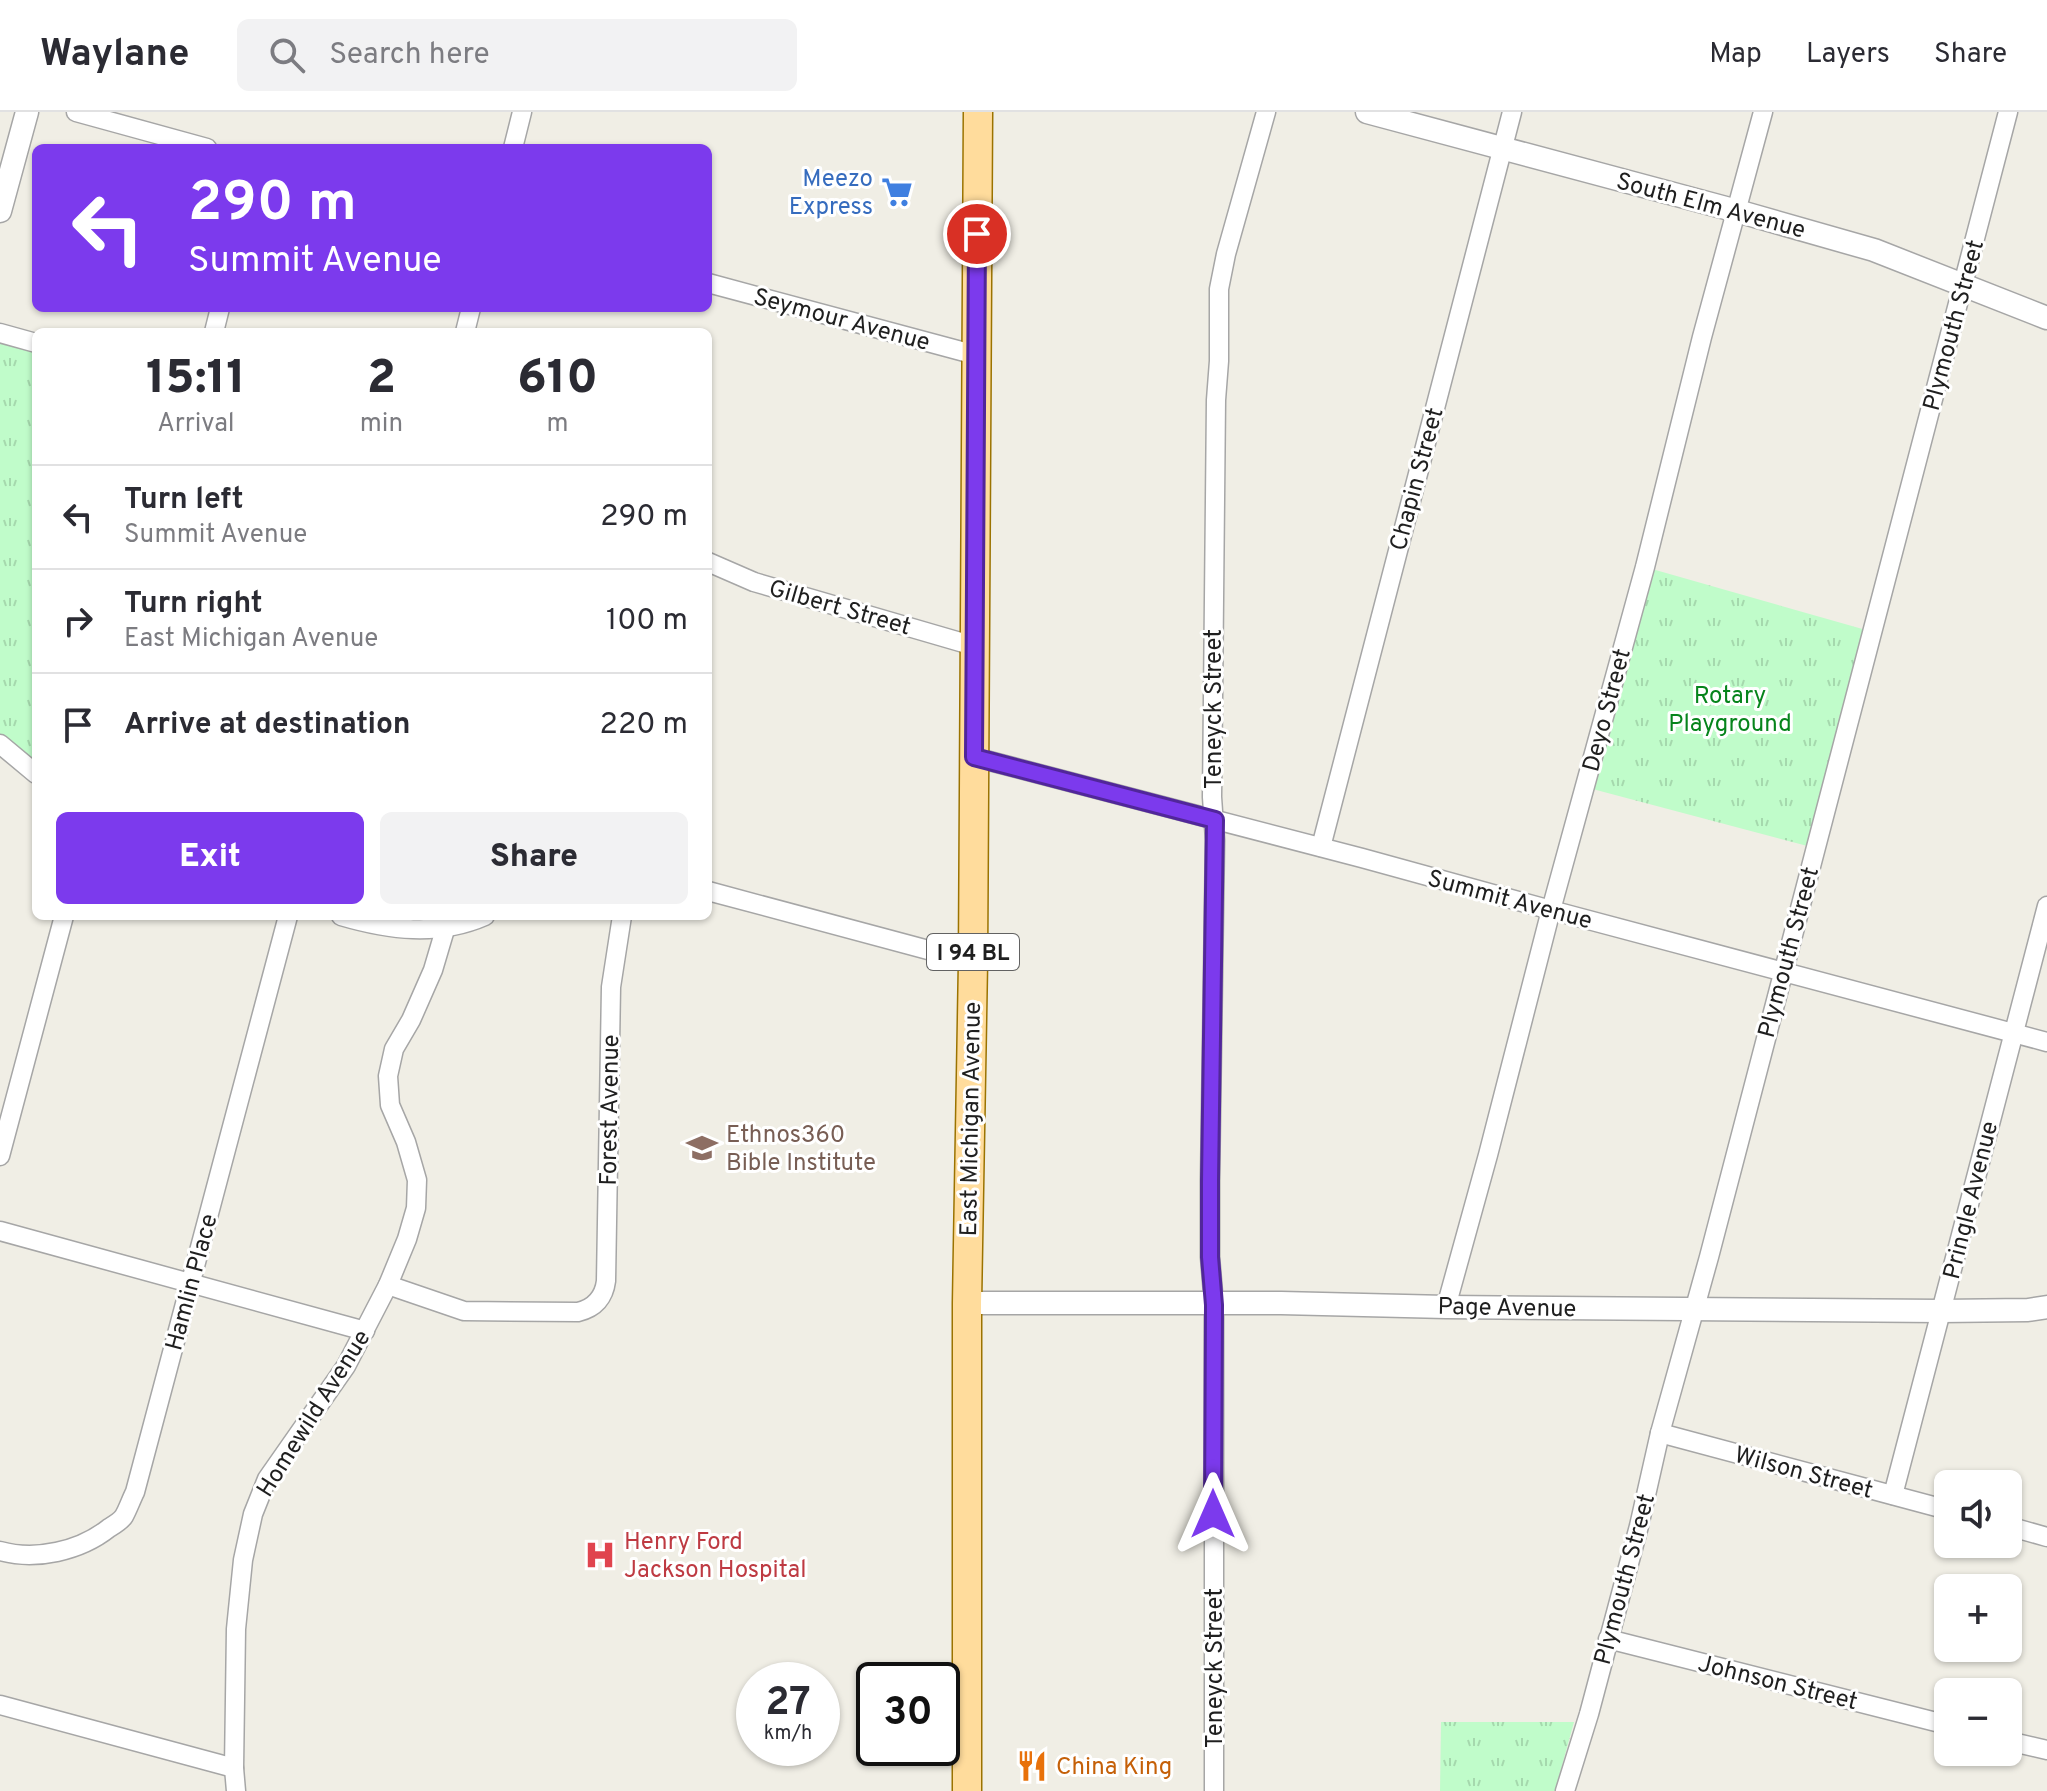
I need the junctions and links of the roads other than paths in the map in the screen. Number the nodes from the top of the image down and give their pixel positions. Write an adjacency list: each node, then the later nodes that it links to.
1 (27, 112): 13 (street)
2 (76, 112): 10 (street)
3 (522, 112): 11 (street)
4 (978, 112): 20 (main road, East Michigan Avenue / I 94 BL)
5 (1266, 112): 26 (street, Teneyck Street)
6 (1367, 112): 12 (street, South Elm Avenue)
7 (1512, 112): 12 (street, Chapin Street)
8 (1763, 112): 14 (street, Deyo Street)
9 (2008, 112): 16 (street, Plymouth Street)
10 (192, 144)
11 (514, 144)
12 (1502, 149): 14 (street, South Elm Avenue); 27 (street, Chapin Street)
13 (0, 211)
14 (1737, 211): 16 (street, South Elm Avenue); 30 (street, Deyo Street)
15 (712, 284): 20 (street, Seymour Avenue)
16 (1963, 284): 17 (street, South Elm Avenue); 38 (street, Plymouth Street)
17 (2047, 318)
18 (0, 333): 19 (street)
19 (32, 342)
20 (976, 355): 22 (main road, East Michigan Avenue / I 94 BL)
21 (712, 564): 22 (street, Gilbert Street)
22 (974, 646): 24 (main road, East Michigan Avenue / I 94 BL)
23 (0, 744): 25 (street)
24 (974, 757): 26 (street, Summit Avenue); 37 (main road, East Michigan Avenue / I 94 BL)
25 (32, 771)
26 (1215, 820): 27 (street, Summit Avenue); 46 (street, Teneyck Street)
27 (1321, 847): 30 (street, Summit Avenue)
28 (712, 892): 37 (street)
29 (2047, 906): 39 (street, Pringle Avenue)
30 (1551, 910): 38 (street, Summit Avenue); 47 (street, Deyo Street)
31 (63, 920): 41 (street)
32 (287, 920): 43 (street, Hamlin Place)
33 (356, 920): 36 (street)
34 (476, 920): 36 (street)
35 (621, 920): 44 (street, Forest Avenue)
36 (448, 922): 44 (street, Homewild Avenue)
37 (973, 962): 45 (main road, East Michigan Avenue / I 94 BL)
38 (1783, 972): 39 (street, Summit Avenue); 48 (street, Plymouth Street)
39 (2013, 1033): 40 (street, Summit Avenue); 50 (street, Pringle Avenue)
40 (2047, 1042)
41 (0, 1156)
42 (0, 1231): 43 (street)
43 (192, 1282): 51 (street); 57 (street, Hamlin Place)
44 (388, 1285): 51 (street, Homewild Avenue)
45 (967, 1303): 46 (street, Page Avenue); 65 (main road, East Michigan Avenue / I 94 BL)
46 (1214, 1305): 47 (street, Page Avenue); 66 (street, Teneyck Street)
47 (1446, 1307): 48 (street, Page Avenue)
48 (1694, 1307): 50 (street, Page Avenue); 52 (street, Plymouth Street)
49 (2047, 1307): 50 (street, Page Avenue)
50 (1941, 1311): 53 (street, Pringle Avenue)
51 (365, 1331): 63 (street, Homewild Avenue)
52 (1660, 1433): 53 (street, Wilson Street); 58 (street, Plymouth Street)
53 (1893, 1495): 54 (street, Wilson Street)
54 (1934, 1506)
55 (2022, 1530): 56 (street)
56 (2047, 1537)
57 (0, 1551)
58 (1608, 1639): 60 (street, Johnson Street); 67 (street, Plymouth Street)
59 (0, 1705): 63 (street)
60 (1934, 1721)
61 (2022, 1744): 62 (street)
62 (2047, 1750)
63 (234, 1768): 64 (street, Homewild Avenue)
64 (236, 1791)
65 (967, 1791)
66 (1214, 1791)
67 (1565, 1791)

